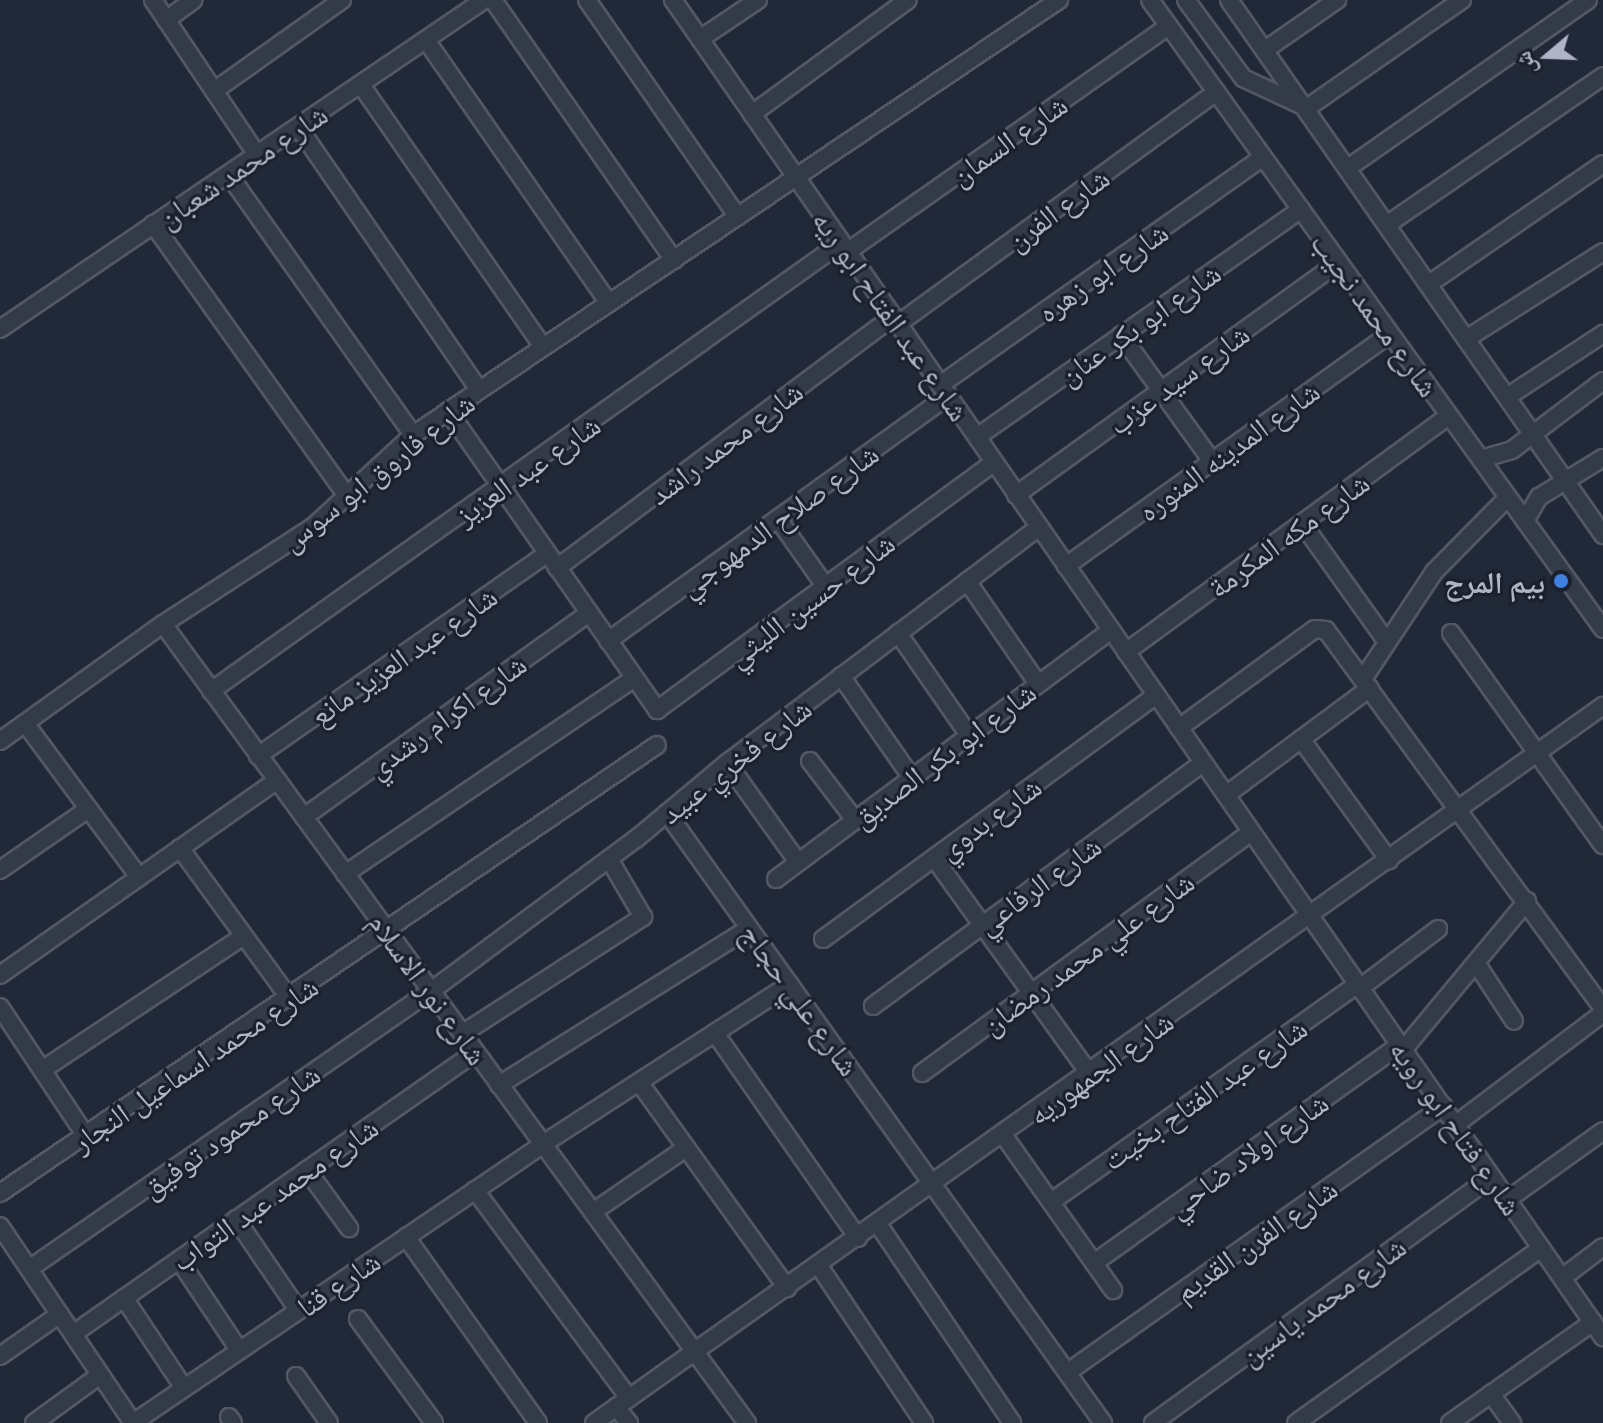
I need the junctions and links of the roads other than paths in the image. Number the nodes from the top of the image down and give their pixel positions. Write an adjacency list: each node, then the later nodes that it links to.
1 (153, 0): 17 (street)
2 (194, 0): 17 (street)
3 (342, 0): 24 (street)
4 (484, 0): 20 (street, شارع محمد شعبان)
5 (493, 0): 41 (street)
6 (587, 0): 36 (street)
7 (673, 0): 19 (street, شارع عبد الفتاح ابو ريه)
8 (758, 0): 19 (street)
9 (908, 0): 27 (street)
10 (1059, 0): 34 (street, شارع فاروق ابو سوس)
11 (1150, 0): 18 (street, شارع محمد نجيب)
12 (1186, 0): 26 (street)
13 (1229, 0): 21 (street, شارع محمد نجيب)
14 (1337, 0): 21 (street)
15 (1462, 0): 26 (street)
16 (1588, 0): 31 (street)
17 (166, 20): 24 (street)
18 (1169, 26): 25 (street, شارع محمد نجيب); 39 (street, شارع السمان)
19 (700, 39): 27 (street, شارع عبد الفتاح ابو ريه)
20 (426, 40): 23 (street, شارع محمد شعبان); 44 (street)
21 (1265, 50): 26 (street, شارع محمد نجيب)
22 (1603, 76): 38 (street)
23 (361, 85): 28 (street, شارع محمد شعبان); 51 (street)
24 (214, 91): 29 (street)
25 (1216, 92): 30 (street, شارع محمد نجيب); 45 (street, شارع الفرن)
26 (1307, 108): 31 (street, شارع محمد نجيب)
27 (752, 114): 34 (street, شارع عبد الفتاح ابو ريه)
28 (299, 128): 29 (street, شارع محمد شعبان); 53 (street)
29 (258, 156): 33 (street, شارع محمد شعبان)
30 (1263, 157): 35 (street, شارع محمد نجيب); 54 (street, شارع ابو زهره)
31 (1348, 168): 38 (street, شارع محمد نجيب)
32 (1600, 172): 43 (street)
33 (229, 175): 37 (street, شارع محمد شعبان); 60 (street)
34 (796, 178): 36 (street, شارع فاروق ابو سوس); 39 (street, شارع عبد الفتاح ابو ريه)
35 (1301, 209): 42 (street, شارع محمد نجيب); 49 (street, شارع ابو بكر عنان)
36 (738, 217): 41 (street, شارع فاروق ابو سوس)
37 (153, 224): 46 (street, شارع محمد شعبان); 68 (street)
38 (1388, 224): 43 (street, شارع محمد نجيب)
39 (844, 247): 45 (street, شارع عبد الفتاح ابو ريه); 67 (street, شارع عبد العزيز)
40 (1603, 252): 50 (street)
41 (674, 260): 44 (street, شارع فاروق ابو سوس)
42 (1339, 262): 47 (street, شارع محمد نجيب); 55 (street, شارع سيد عزب)
43 (1429, 284): 50 (street, شارع محمد نجيب)
44 (609, 303): 51 (street, شارع فاروق ابو سوس)
45 (895, 321): 54 (street, شارع عبد الفتاح ابو ريه); 76 (street, شارع محمد راشد)
46 (0, 329)
47 (1390, 334): 58 (street, شارع محمد نجيب); 64 (street, شارع المدينه المنوره)
48 (1603, 334): 56 (street)
49 (1121, 335): 55 (street); 61 (street, شارع ابو بكر عنان)
50 (1466, 339): 56 (street, شارع محمد نجيب)
51 (543, 347): 53 (street, شارع فاروق ابو سوس)
52 (1603, 381): 59 (street)
53 (479, 390): 57 (street, شارع فاروق ابو سوس)
54 (944, 390): 61 (street, شارع عبد الفتاح ابو ريه); 71 (street, شارع صلاح الدمهوجي)
55 (1161, 390): 64 (street); 69 (street, شارع سيد عزب)
56 (1507, 397): 59 (street, شارع محمد نجيب)
57 (448, 411): 60 (street, شارع فاروق ابو سوس); 67 (street)
58 (1449, 416): 63 (street, شارع محمد نجيب); 73 (street, شارع مكه المكرمة)
59 (1530, 431): 63 (street); 66 (street, شارع محمد نجيب)
60 (413, 435): 68 (street, شارع فاروق ابو سوس)
61 (977, 437): 65 (street, شارع عبد الفتاح ابو ريه)
62 (1603, 458): 66 (street)
63 (1481, 459): 70 (street, شارع محمد نجيب)
64 (1212, 461): 77 (street, شارع المدينه المنوره)
65 (994, 462): 69 (street, شارع عبد الفتاح ابو ريه); 79 (street, شارع حسين الليثي)
66 (1567, 483): 72 (street); 75 (street, شارع محمد نجيب)
67 (501, 488): 76 (street); 93 (street, شارع عبد العزيز)
68 (346, 495): 81 (street, شارع فاروق ابو سوس)
69 (1016, 495): 74 (street, شارع عبد الفتاح ابو ريه)
70 (1508, 497): 72 (street, شارع محمد نجيب); 87 (street)
71 (778, 519): 79 (street); 86 (street, شارع صلاح الدمهوجي)
72 (1525, 521): 82 (street, شارع محمد نجيب)
73 (1302, 523): 87 (street); 88 (street, شارع مكه المكرمة)
74 (1039, 527): 77 (street, شارع عبد الفتاح ابو ريه); 78 (street, شارع فخري عبيد)
75 (1603, 535)
76 (552, 561): 80 (street); 103 (street, شارع عبد العزيز مانع)
77 (1066, 566): 83 (street, شارع عبد الفتاح ابو ريه)
78 (967, 581): 84 (street, شارع فخري عبيد); 91 (street)
79 (826, 587): 90 (street, شارع حسين الليثي)
80 (589, 613): 86 (street); 113 (street, شارع اكرام رشدي)
81 (163, 624): 93 (street, شارع نور الاسلام); 96 (street, شارع فاروق ابو سوس)
82 (1603, 629)
83 (1111, 630): 88 (street, شارع عبد الفتاح ابو ريه); 91 (street, شارع ابو بكر الصديق)
84 (898, 633): 89 (street, شارع فخري عبيد); 98 (street)
85 (1451, 633): 102 (street)
86 (608, 641): 90 (street)
87 (1387, 642): 92 (street)
88 (1126, 652): 94 (street, شارع عبد الفتاح ابو ريه)
89 (841, 676): 105 (street, شارع فخري عبيد); 107 (street)
90 (634, 678): 123 (street)
91 (1038, 684): 98 (street, شارع ابو بكر الصديق)
92 (1366, 684): 97 (street); 99 (street); 110 (street)
93 (211, 691): 103 (street, شارع نور الاسلام)
94 (1156, 695): 97 (street, شارع عبد الفتاح ابو ريه); 118 (street, شارع بدوي)
95 (1603, 706): 102 (street, شارع الجمهوريه)
96 (25, 723): 100 (street, شارع فاروق ابو سوس); 111 (street)
97 (1179, 728): 106 (street, شارع عبد الفتاح ابو ريه)
98 (969, 735): 107 (street, شارع ابو بكر الصديق)
99 (1301, 739): 109 (street); 120 (street)
100 (0, 741)
101 (657, 745): 131 (street, شارع محمد اسماعيل النجار)
102 (1535, 755): 110 (street, شارع الجمهوريه); 116 (street)
103 (258, 756): 108 (street, شارع نور الاسلام)
104 (810, 761): 114 (street)
105 (727, 763): 112 (street, شارع فخري عبيد); 121 (street)
106 (1203, 763): 109 (street, شارع فتاح ابو رويه); 128 (street, شارع الرفاعي)
107 (912, 778): 114 (street, شارع ابو بكر الصديق)
108 (277, 780): 113 (street, شارع نور الاسلام); 117 (street)
109 (1226, 795): 115 (street, شارع فتاح ابو رويه)
110 (1461, 808): 120 (street, شارع الجمهوريه); 126 (street)
111 (88, 809): 122 (street); 124 (street)
112 (667, 813): 119 (street, شارع فخري عبيد); 129 (street, شارع علي حجاج)
113 (304, 817): 123 (street, شارع نور الاسلام)
114 (855, 820): 121 (street, شارع ابو بكر الصديق)
115 (1251, 832): 127 (street, شارع فتاح ابو رويه); 139 (street, شارع علي محمد رمضان)
116 (1602, 843)
117 (180, 848): 124 (street); 132 (street)
118 (934, 858): 128 (street); 133 (street, شارع بدوي)
119 (609, 859): 138 (street, شارع فخري عبيد); 146 (street)
120 (1389, 860): 127 (street, شارع الجمهوريه)
121 (798, 862): 125 (street, شارع ابو بكر الصديق)
122 (0, 870)
123 (345, 874): 131 (street, شارع نور الاسلام)
124 (139, 877): 135 (street)
125 (776, 879)
126 (1527, 901): 134 (street, شارع اولاد ضاحي); 143 (street)
127 (1310, 917): 137 (street, شارع فتاح ابو رويه); 151 (street, شارع الجمهوريه)
128 (983, 925): 139 (street); 141 (street, شارع الرفاعي)
129 (749, 928): 136 (street, شارع علي حجاج); 153 (street)
130 (1438, 929): 137 (street, شارع عبد الفتاح بخيت)
131 (388, 932): 138 (street, شارع نور الاسلام); 140 (street, شارع محمد اسماعيل النجار)
132 (244, 936): 140 (street); 149 (street)
133 (823, 939)
134 (1476, 963): 144 (street); 147 (street, شارع اولاد ضاحي)
135 (0, 975)
136 (790, 984): 145 (street); 163 (street, شارع علي حجاج)
137 (1359, 986): 147 (street, شارع فتاح ابو رويه); 167 (street, شارع عبد الفتاح بخيت)
138 (431, 991): 146 (street, شارع نور الاسلام); 180 (street, شارع محمود توفيق)
139 (1031, 993): 150 (street, شارع علي محمد رمضان); 151 (street)
140 (290, 999): 157 (street, شارع محمد اسماعيل النجار)
141 (873, 1006)
142 (0, 1007): 149 (street)
143 (1603, 1011): 155 (street)
144 (1514, 1021)
145 (715, 1033): 152 (street); 174 (street)
146 (462, 1034): 148 (street, شارع نور الاسلام)
147 (1402, 1048): 154 (street, شارع فتاح ابو رويه); 178 (street, شارع اولاد ضاحي)
148 (475, 1052): 153 (street, شارع نور الاسلام); 161 (street, شارع محمد عبد التواب)
149 (42, 1070): 157 (street)
150 (922, 1073)
151 (1090, 1074): 158 (street, شارع الجمهوريه)
152 (639, 1082): 159 (street); 160 (street)
153 (499, 1085): 159 (street, شارع نور الاسلام)
154 (1443, 1106): 155 (street, شارع فتاح ابو رويه); 194 (street, شارع الفرن القديم)
155 (1455, 1125): 162 (street, شارع فتاح ابو رويه)
156 (1603, 1131): 166 (street)
157 (86, 1136): 165 (street, شارع محمد اسماعيل النجار)
158 (1004, 1136): 163 (street, شارع الجمهوريه); 167 (street)
159 (543, 1144): 164 (street, شارع قنا); 168 (street, شارع نور الاسلام)
160 (686, 1148): 168 (street); 182 (street)
161 (307, 1170): 169 (street, شارع محمد عبد التواب); 172 (street)
162 (1491, 1177): 166 (street, شارع فتاح ابو رويه); 211 (street, شارع محمد ياسين)
163 (935, 1184): 170 (street, شارع الجمهوريه); 194 (street, شارع علي حجاج)
164 (475, 1190): 173 (street, شارع قنا); 199 (street)
165 (0, 1193)
166 (1507, 1200): 176 (street, شارع فتاح ابو رويه)
167 (1051, 1202): 178 (street)
168 (593, 1212): 192 (street, شارع نور الاسلام)
169 (236, 1219): 177 (street, شارع محمد عبد التواب); 185 (street)
170 (878, 1224): 174 (street, شارع الجمهوريه); 209 (street)
171 (0, 1226): 180 (street)
172 (349, 1228)
173 (406, 1237): 185 (street, شارع قنا); 204 (street)
174 (858, 1238): 179 (street, شارع الجمهوريه)
175 (1603, 1247): 181 (street)
176 (1541, 1248): 181 (street, شارع فتاح ابو رويه); 212 (street)
177 (179, 1260): 184 (street, شارع محمد عبد التواب); 191 (street)
178 (1094, 1263): 183 (street)
179 (819, 1266): 182 (street, شارع الجمهوريه); 208 (street)
180 (29, 1269): 186 (street)
181 (1562, 1278): 188 (street, شارع فتاح ابو رويه)
182 (787, 1288): 192 (street, شارع الجمهوريه)
183 (1113, 1290)
184 (124, 1298): 189 (street, شارع محمد عبد التواب); 197 (street)
185 (298, 1310): 191 (street, شارع قنا)
186 (60, 1314): 189 (street); 193 (street)
187 (358, 1319): 203 (street)
188 (1593, 1322): 190 (street, شارع فتاح ابو رويه); 198 (street)
189 (73, 1334): 195 (street)
190 (1603, 1337)
191 (239, 1350): 197 (street, شارع قنا)
192 (695, 1352): 199 (street, شارع الجمهوريه); 207 (street, شارع نور الاسلام)
193 (0, 1356)
194 (1068, 1372): 210 (street, شارع علي حجاج)
195 (100, 1375): 200 (street); 201 (street)
196 (296, 1376): 202 (street)
197 (184, 1388): 201 (street, شارع قنا)
198 (1491, 1394): 213 (street); 214 (street)
199 (623, 1403): 205 (street, شارع الجمهوريه); 206 (street)
200 (34, 1423)
201 (133, 1423)
202 (329, 1423)
203 (434, 1423)
204 (538, 1423)
205 (594, 1423)
206 (629, 1423)
207 (747, 1423)
208 (924, 1423)
209 (1012, 1423)
210 (1103, 1423)
211 (1153, 1423)
212 (1296, 1423)
213 (1450, 1423)
214 (1512, 1423)

